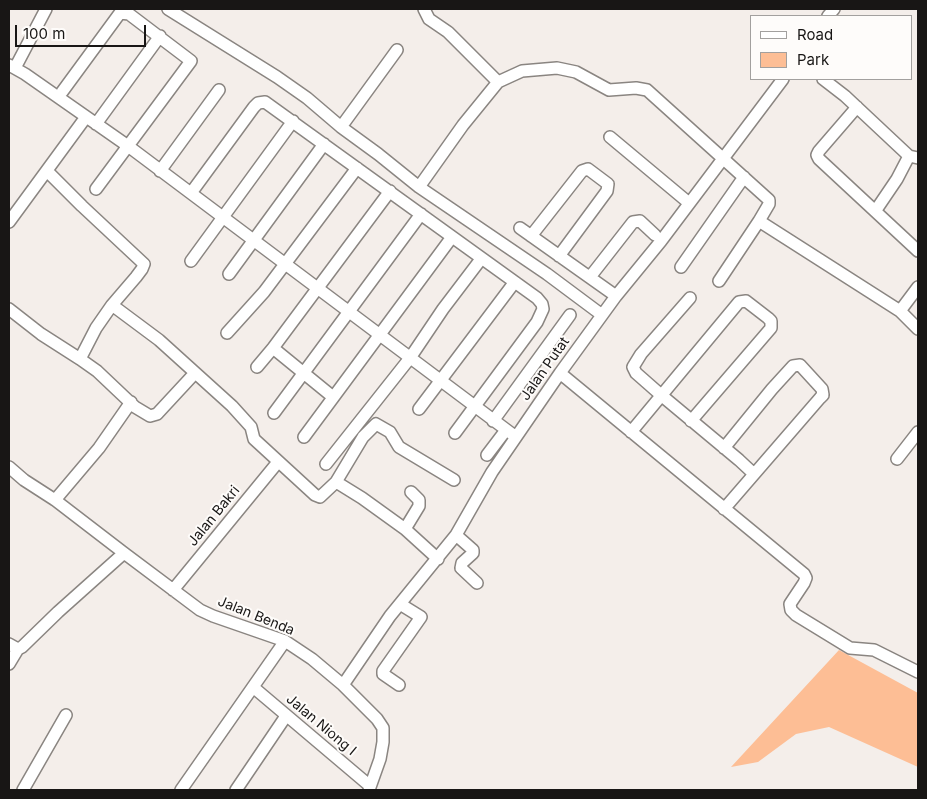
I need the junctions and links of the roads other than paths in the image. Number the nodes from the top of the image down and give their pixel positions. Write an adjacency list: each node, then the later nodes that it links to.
1 (46, 9): 6 (street)
2 (168, 9): 16 (street)
3 (424, 9): 9 (street)
4 (160, 36): 11 (street); 15 (street); 19 (street)
5 (397, 50): 16 (street)
6 (12, 67): 13 (street)
7 (782, 80): 21 (street, Jalan Putat)
8 (824, 80): 12 (street)
9 (498, 82): 21 (street); 26 (street)
10 (219, 90): 24 (street)
11 (62, 92)
12 (856, 106): 20 (street); 31 (street)
13 (86, 117): 15 (street); 23 (street)
14 (293, 121): 18 (street); 29 (street); 33 (street)
15 (96, 124): 19 (street)
16 (341, 127): 26 (street)
17 (610, 137): 30 (street)
18 (324, 144): 22 (street); 40 (street)
19 (128, 146): 24 (street); 27 (street)
20 (914, 157): 31 (street)
21 (724, 159): 25 (street); 30 (street, Jalan Putat)
22 (357, 168): 28 (street); 45 (street)
23 (47, 171): 35 (street); 55 (street)
24 (160, 171): 29 (street)
25 (744, 177): 34 (street); 46 (street)
26 (420, 188): 59 (street)
27 (96, 189)
28 (390, 191): 32 (street); 51 (street)
29 (191, 194): 33 (street)
30 (689, 203): 53 (street, Jalan Putat)
31 (876, 210): 41 (street)
32 (421, 214): 39 (street); 57 (street)
33 (223, 217): 40 (street); 44 (street)
34 (759, 221): 49 (street); 58 (street)
35 (9, 222)
36 (520, 228): 37 (street)
37 (531, 236): 42 (street); 42 (street)
38 (655, 236): 48 (street)
39 (452, 237): 43 (street); 63 (street)
40 (254, 241): 45 (street); 47 (street)
41 (918, 251)
42 (559, 256): 48 (street)
43 (481, 259): 50 (street); 65 (street)
44 (191, 261)
45 (285, 264): 51 (street); 62 (street)
46 (681, 268)
47 (229, 274)
48 (590, 277): 53 (street)
49 (720, 281)
50 (514, 283): 71 (street); 75 (street)
51 (317, 287): 57 (street); 64 (street)
52 (918, 287): 58 (street)
53 (616, 296): 59 (street, Jalan Putat)
54 (690, 298): 72 (street)
55 (112, 305): 66 (street); 68 (street)
56 (9, 309): 66 (street)
57 (348, 311): 63 (street); 69 (street)
58 (900, 311): 61 (street)
59 (602, 314): 70 (street, Jalan Putat)
60 (570, 315): 78 (street)
61 (918, 328)
62 (228, 333)
63 (381, 334): 65 (street); 73 (street)
64 (273, 348): 67 (street); 69 (street)
65 (410, 358): 71 (street); 90 (street)
66 (80, 359): 74 (street)
67 (257, 367)
68 (195, 373): 74 (street); 89 (street)
69 (303, 373): 73 (street); 77 (street)
70 (560, 373): 81 (street); 85 (street, Jalan Putat)
71 (441, 382): 75 (street); 76 (street)
72 (661, 395): 79 (street); 79 (street); 81 (street)
73 (333, 397): 84 (street)
74 (131, 402): 96 (street)
75 (474, 407): 78 (street); 83 (street)
76 (419, 409)
77 (274, 413)
78 (493, 421): 80 (street)
79 (691, 421): 86 (street)
80 (506, 430): 85 (street); 87 (street)
81 (632, 432): 97 (street)
82 (918, 432): 88 (street)
83 (455, 433)
84 (304, 437)
85 (516, 437): 99 (street, Jalan Putat)
86 (724, 448): 92 (street); 92 (street)
87 (487, 455)
88 (897, 459)
89 (278, 462): 94 (street); 103 (street, Jalan Bakri)
90 (326, 464)
91 (9, 467): 96 (street, Jalan Benda)
92 (754, 474): 97 (street)
93 (454, 480): 94 (street)
94 (336, 482): 98 (street)
95 (411, 492): 98 (street)
96 (55, 500): 100 (street, Jalan Benda)
97 (724, 509): 108 (street)
98 (405, 529): 101 (street)
99 (456, 535): 101 (street, Jalan Putat); 102 (street)
100 (124, 553): 103 (street, Jalan Benda); 106 (street)
101 (438, 559): 104 (street, Jalan Putat)
102 (477, 583)
103 (173, 590): 105 (street, Jalan Benda)
104 (400, 604): 109 (street, Jalan Putat); 110 (street)
105 (285, 641): 109 (street, Jalan Benda); 111 (street)
106 (13, 647): 107 (street)
107 (9, 664)
108 (918, 672)
109 (343, 685): 114 (street, Jalan Benda)
110 (399, 686)
111 (253, 687): 113 (street, Jalan Niong I); 116 (street)
112 (66, 716): 115 (street)
113 (286, 716): 114 (street, Jalan Niong I); 117 (street)
114 (370, 788)
115 (23, 790)
116 (181, 790)
117 (236, 790)

